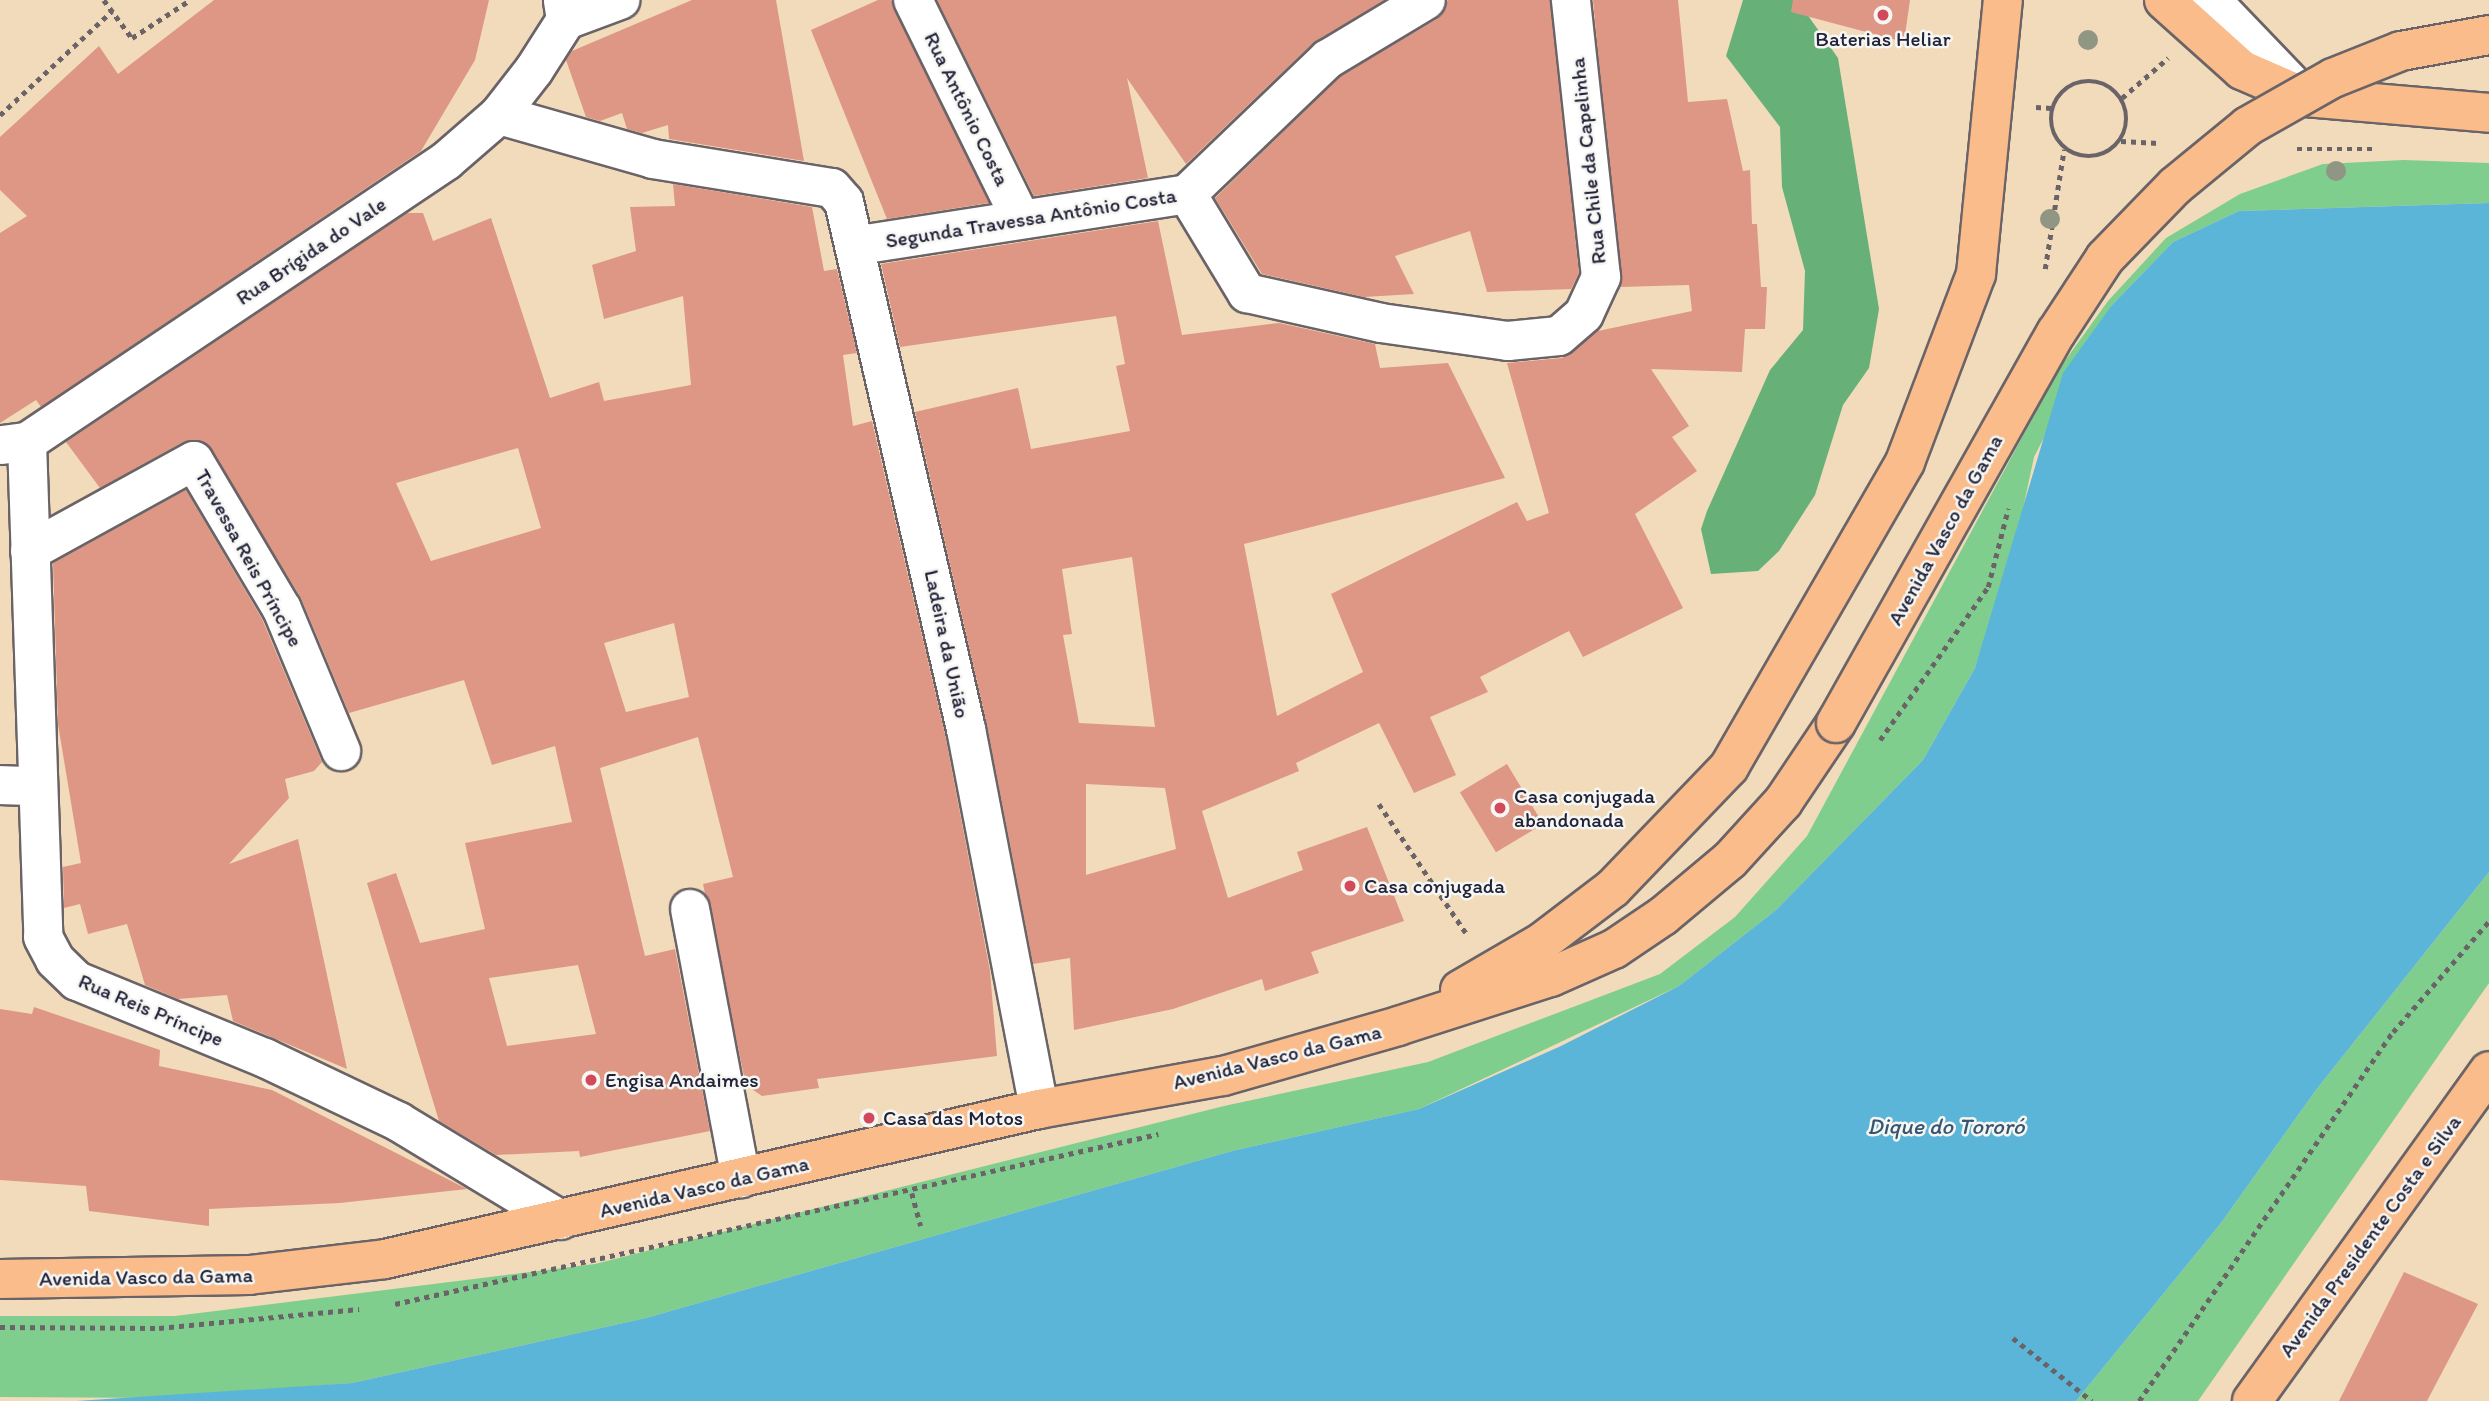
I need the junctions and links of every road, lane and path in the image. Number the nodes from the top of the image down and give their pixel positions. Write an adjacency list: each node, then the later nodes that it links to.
1 (104, 0): 10 (path)
2 (190, 0): 10 (path)
3 (620, 0): 11 (street)
4 (913, 0): 23 (street, Rua Antônio Costa)
5 (1426, 0): 22 (street, Segunda Travessa Antônio Costa)
6 (1571, 0): 22 (street, Rua Chile da Capelinha)
7 (2003, 0): 36 (main road, Avenida Vasco da Gama)
8 (2164, 0): 12 (main road)
9 (2211, 0): 14 (street)
10 (112, 10): 17 (path)
11 (564, 10): 18 (street, Rua Brígida do Vale)
12 (2196, 35): 14 (main road); 15 (path)
13 (2489, 35): 36 (main road, Avenida Vasco da Gama, bridge)
14 (2304, 97): 16 (main road)
15 (2122, 99): 19 (path); 19 (path)
16 (2489, 113)
17 (0, 115)
18 (499, 115): 24 (street, Ladeira da União); 26 (street, Rua Brígida do Vale)
19 (2064, 149): 25 (path)
20 (2291, 149): 21 (path)
21 (2383, 149)
22 (1186, 194): 23 (street, Segunda Travessa Antônio Costa)
23 (1020, 217): 24 (street, Segunda Travessa Antônio Costa)
24 (859, 244): 38 (street, Ladeira da União)
25 (2043, 285)
26 (13, 443): 28 (street, Rua Reis Príncipe)
27 (2009, 503): 29 (path)
28 (30, 551): 30 (street, Travessa Reis Príncipe); 31 (street, Rua Reis Príncipe)
29 (1874, 747)
30 (341, 751)
31 (18, 785): 42 (street, Rua Reis Príncipe)
32 (1379, 804): 35 (path)
33 (690, 909): 40 (street)
34 (2489, 921): 48 (path)
35 (1476, 948)
36 (1398, 1026): 38 (main road, Avenida Vasco da Gama)
37 (2489, 1072): 49 (main road, Avenida Presidente Costa e Silva)
38 (1039, 1109): 40 (main road, Avenida Vasco da Gama)
39 (1167, 1132): 41 (path)
40 (741, 1178): 42 (main road, Avenida Vasco da Gama)
41 (912, 1193): 43 (path); 44 (path)
42 (561, 1220): 45 (main road, Avenida Vasco da Gama)
43 (920, 1226)
44 (595, 1264)
45 (0, 1279)
46 (2013, 1338): 47 (path)
47 (2092, 1401)
48 (2139, 1401)
49 (2252, 1401)

